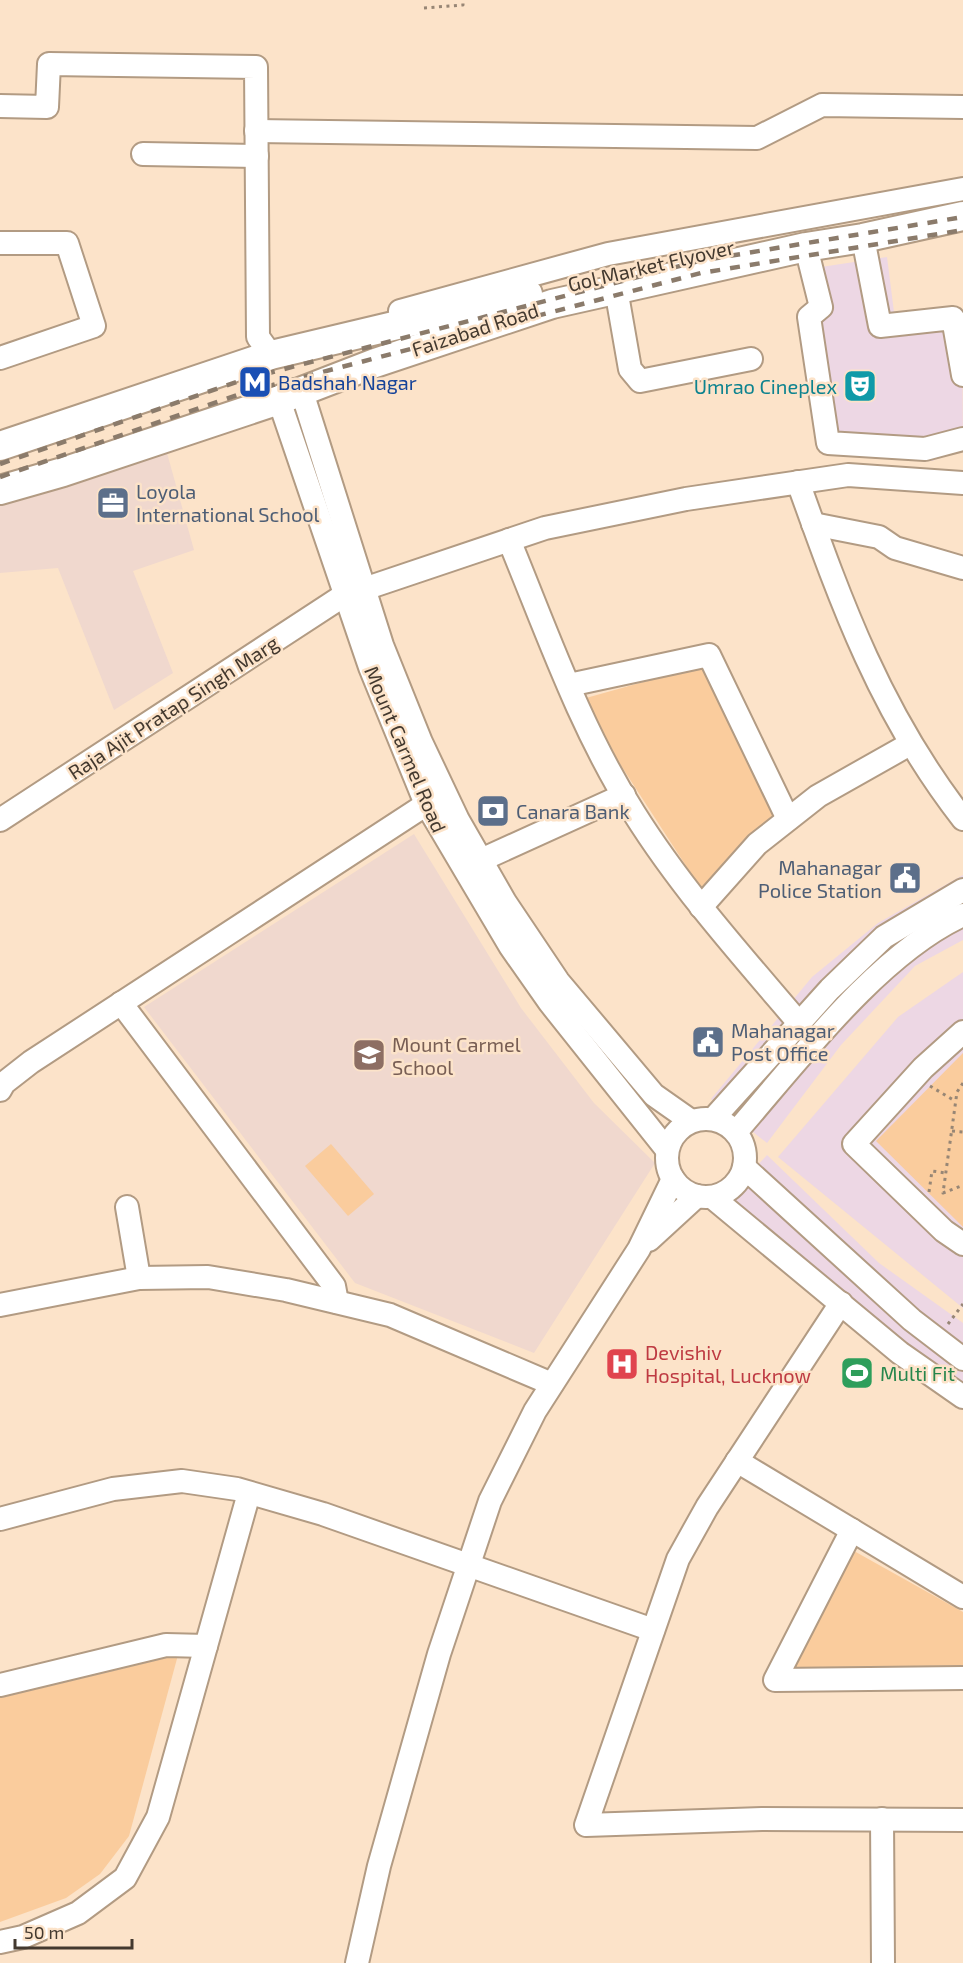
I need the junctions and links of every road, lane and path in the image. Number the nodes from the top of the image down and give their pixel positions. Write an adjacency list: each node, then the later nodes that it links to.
1 (463, 2): 2 (path)
2 (424, 8)
3 (0, 106): 5 (street)
4 (963, 107): 5 (street)
5 (256, 131): 7 (street)
6 (143, 154): 7 (street)
7 (257, 156): 16 (street)
8 (963, 189): 15 (street, Faizabad Road)
9 (963, 210): 15 (main road, Gol Market Flyover)
10 (963, 216): 11 (main road, Faizabad Road)
11 (863, 238): 13 (main road, Faizabad Road); 19 (street)
12 (0, 243): 17 (street)
13 (806, 247): 14 (main road, Faizabad Road); 22 (street)
14 (616, 289): 18 (street); 20 (main road, Faizabad Road)
15 (342, 337): 16 (main road, Faizabad Road)
16 (271, 356): 23 (main road, Faizabad Road)
17 (0, 358)
18 (751, 359)
19 (963, 375)
20 (290, 396): 27 (main road, Faizabad Road); 31 (street)
21 (963, 439): 22 (street)
22 (848, 444): 24 (street)
23 (0, 446)
24 (848, 475): 25 (street, Raja Ajit Pratap Singh Marg); 26 (street, Raja Ajit Pratap Singh Marg)
25 (798, 482): 28 (street); 29 (street, Raja Ajit Pratap Singh Marg)
26 (963, 483)
27 (0, 490)
28 (813, 524): 30 (street); 33 (street)
29 (509, 540): 31 (street, Raja Ajit Pratap Singh Marg); 32 (street)
30 (963, 568)
31 (355, 592): 35 (street); 38 (street, Raja Ajit Pratap Singh Marg)
32 (569, 685): 34 (street); 36 (street)
33 (910, 744): 36 (street); 37 (street)
34 (624, 795): 39 (street); 41 (street)
35 (435, 798): 39 (street); 43 (street); 54 (street, Mount Carmel Road)
36 (788, 819): 41 (street)
37 (963, 819)
38 (0, 820)
39 (481, 860): 50 (street)
40 (963, 890): 44 (street)
41 (701, 907): 44 (street)
42 (963, 915): 52 (street)
43 (121, 1003): 48 (street); 65 (street)
44 (799, 1023): 50 (street)
45 (963, 1032): 62 (street)
46 (924, 1083): 49 (path)
47 (963, 1083): 49 (path)
48 (0, 1090)
49 (956, 1101): 51 (path)
50 (702, 1120): 52 (street); 54 (street)
51 (952, 1131): 53 (path); 57 (path)
52 (735, 1132): 55 (street)
53 (963, 1132)
54 (667, 1150): 58 (street)
55 (744, 1167): 60 (street); 69 (street)
56 (932, 1171): 57 (path)
57 (946, 1173): 59 (path)
58 (673, 1179): 60 (street); 63 (street)
59 (963, 1188)
60 (704, 1196): 63 (street); 66 (street)
61 (127, 1207): 64 (street)
62 (963, 1244)
63 (639, 1249): 71 (street)
64 (139, 1278): 65 (street); 68 (street)
65 (337, 1302): 71 (street)
66 (840, 1303): 72 (street); 73 (street)
67 (963, 1304): 69 (path)
68 (0, 1305)
69 (937, 1339): 70 (street)
70 (963, 1359)
71 (552, 1384): 77 (street)
72 (963, 1397)
73 (737, 1461): 76 (street); 79 (street)
74 (249, 1493): 75 (street); 77 (street); 80 (street)
75 (0, 1519)
76 (852, 1530): 78 (street); 81 (street)
77 (468, 1567): 79 (street); 86 (street)
78 (963, 1597)
79 (653, 1630): 83 (street)
80 (206, 1646): 82 (street); 85 (street)
81 (963, 1678)
82 (0, 1685)
83 (882, 1819): 84 (street); 87 (street)
84 (963, 1820)
85 (0, 1942)
86 (357, 1963)
87 (883, 1963)

